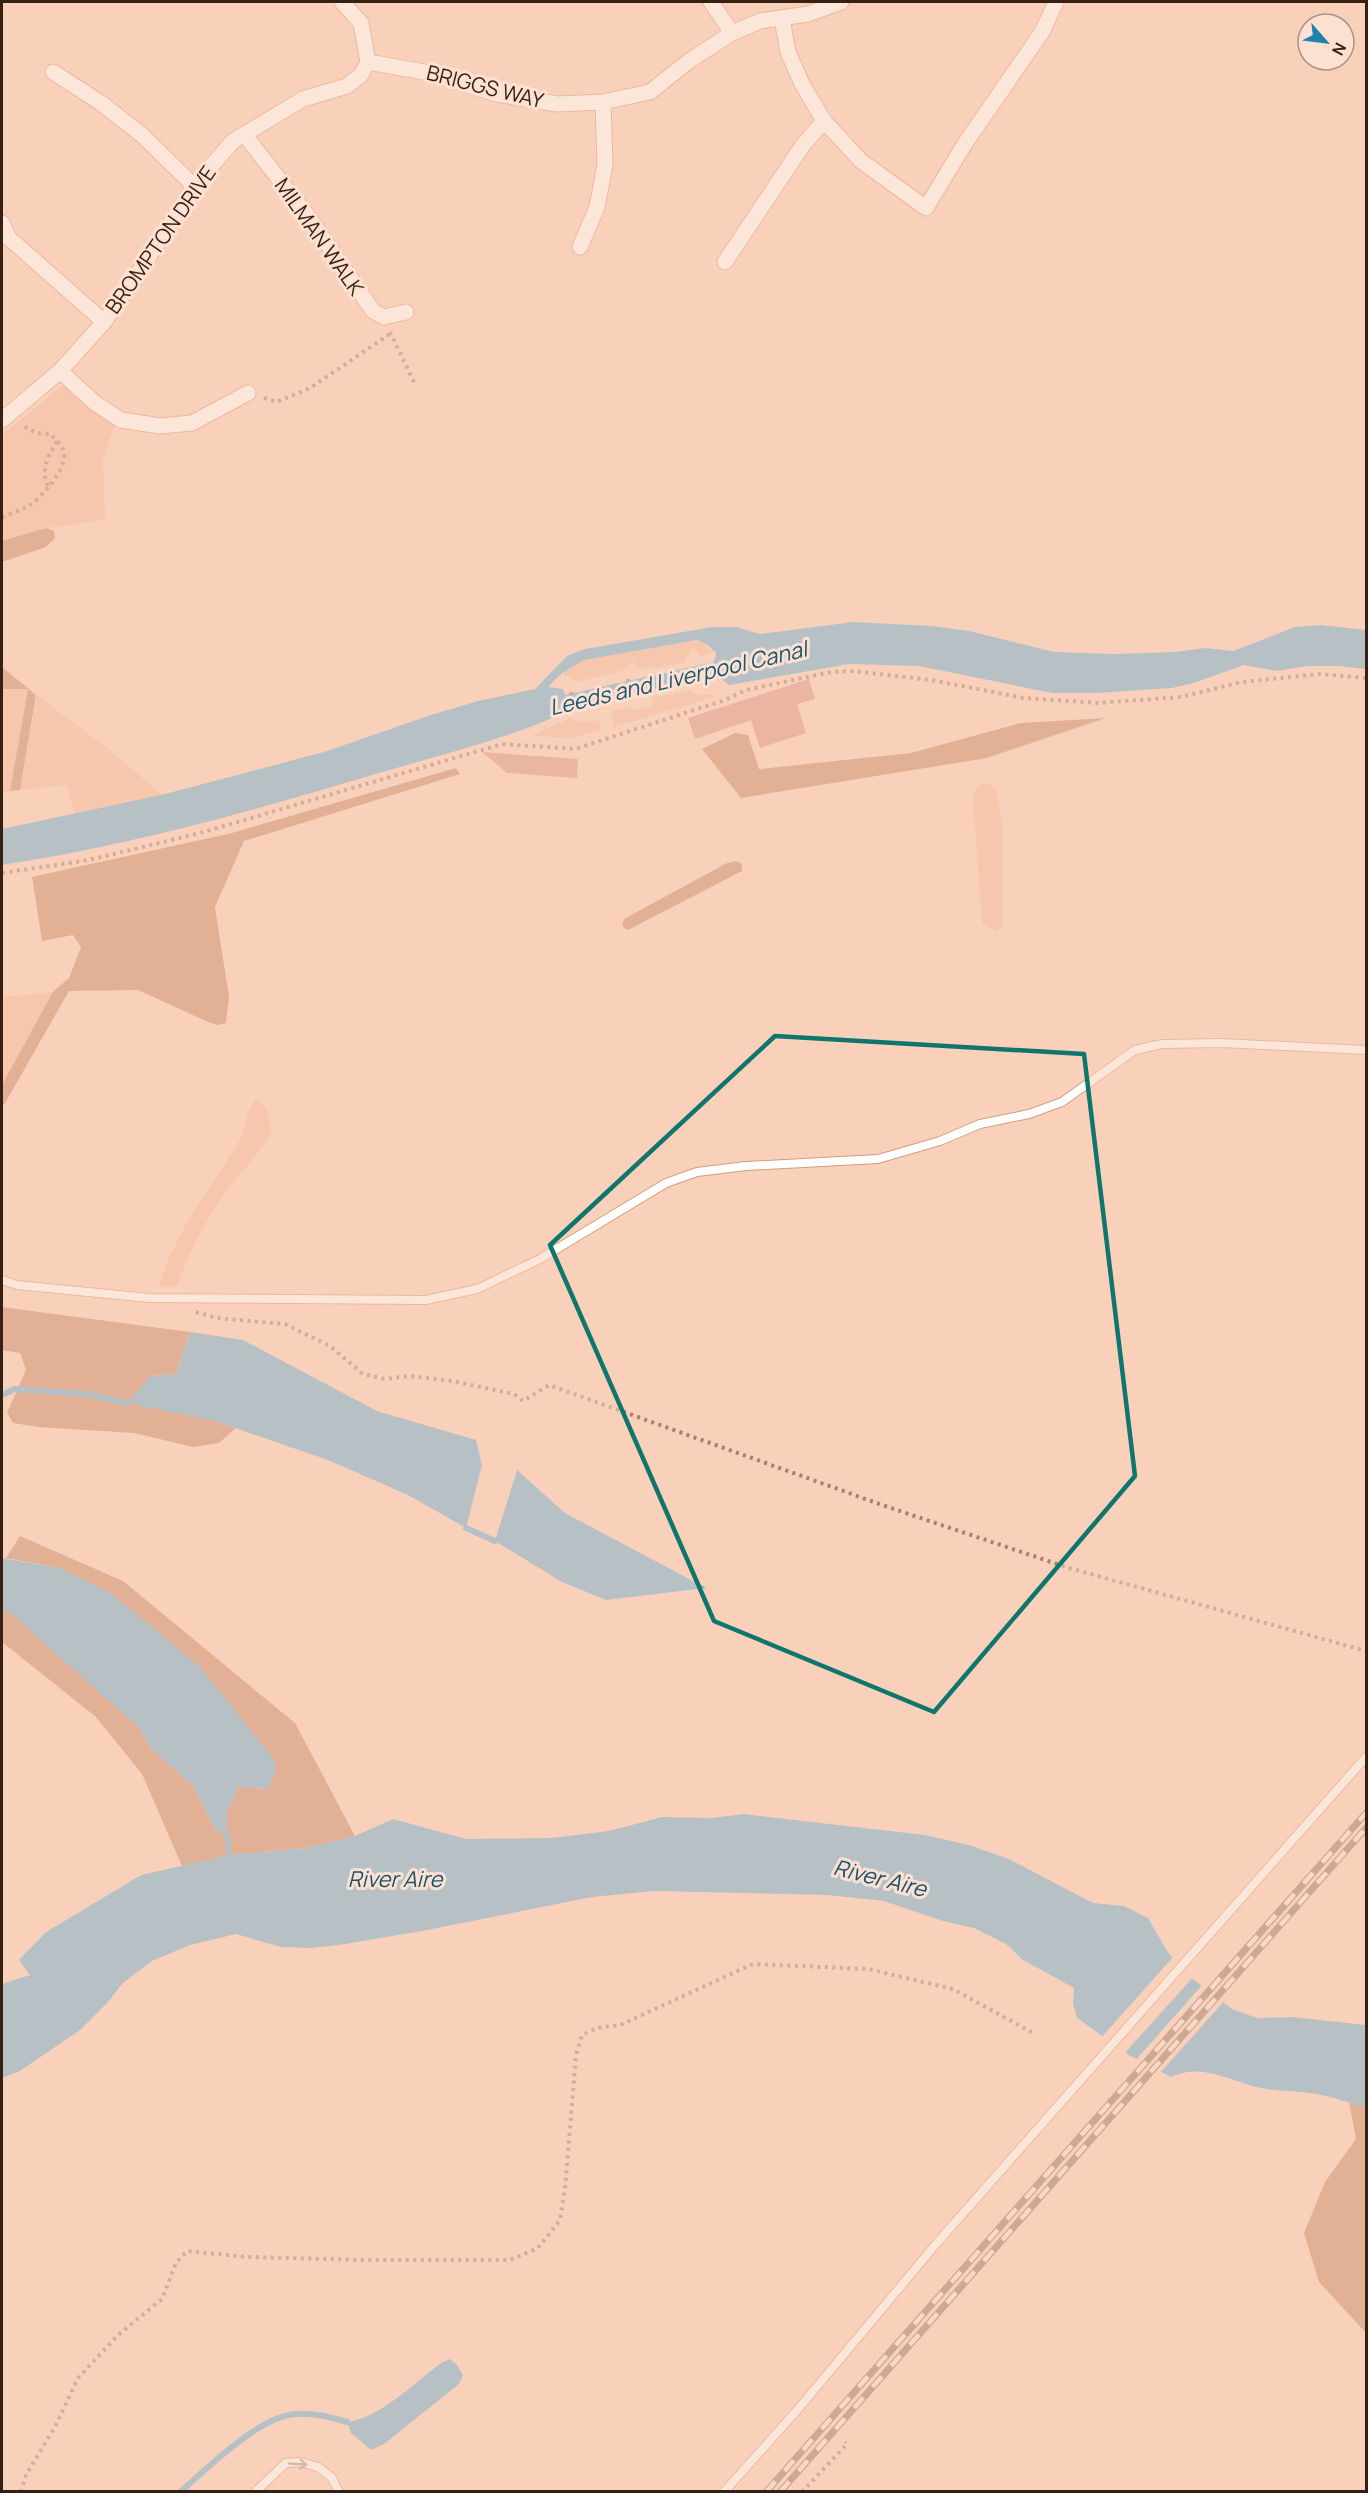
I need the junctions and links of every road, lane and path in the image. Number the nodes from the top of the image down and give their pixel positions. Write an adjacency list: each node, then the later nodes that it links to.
1 (342, 2): 7 (street)
2 (711, 2): 6 (street)
3 (841, 2): 5 (street, BRIGGS WAY)
4 (1056, 2): 10 (street)
5 (782, 18): 6 (street, BRIGGS WAY); 10 (street)
6 (732, 33): 9 (street, BRIGGS WAY)
7 (368, 62): 9 (street, BRIGGS WAY); 11 (street, BROMPTON DRIVE)
8 (53, 72): 12 (street)
9 (603, 102): 14 (street)
10 (824, 121): 15 (street)
11 (244, 134): 12 (street, BROMPTON DRIVE); 17 (street, MILMAN WALK)
12 (194, 186): 18 (street, BROMPTON DRIVE)
13 (2, 223): 18 (street)
14 (580, 247)
15 (725, 262)
16 (406, 312): 17 (street)
17 (384, 317): 19 (path)
18 (104, 322): 20 (street, BROMPTON DRIVE)
19 (390, 334): 21 (path); 22 (path)
20 (60, 371): 22 (street); 23 (street, BROMPTON DRIVE)
21 (415, 384)
22 (248, 393)
23 (7, 416): 24 (path)
24 (57, 441): 25 (path); 25 (path)
25 (48, 486): 26 (path)
26 (2, 517)
27 (1366, 678): 32 (path)
28 (628, 679): 30 (path)
29 (571, 692): 31 (path)
30 (631, 696)
31 (575, 711)
32 (2, 873)
33 (1366, 1050): 35 (lane)
34 (2, 1280): 35 (lane)
35 (178, 1298): 36 (path)
36 (1366, 1651)
37 (1366, 1757): 43 (lane)
38 (1033, 2033): 40 (path)
39 (845, 2442): 44 (path)
40 (21, 2492)
41 (255, 2492): 42 (lane, one-way to 42)
42 (339, 2492)
43 (724, 2492)
44 (802, 2492)

